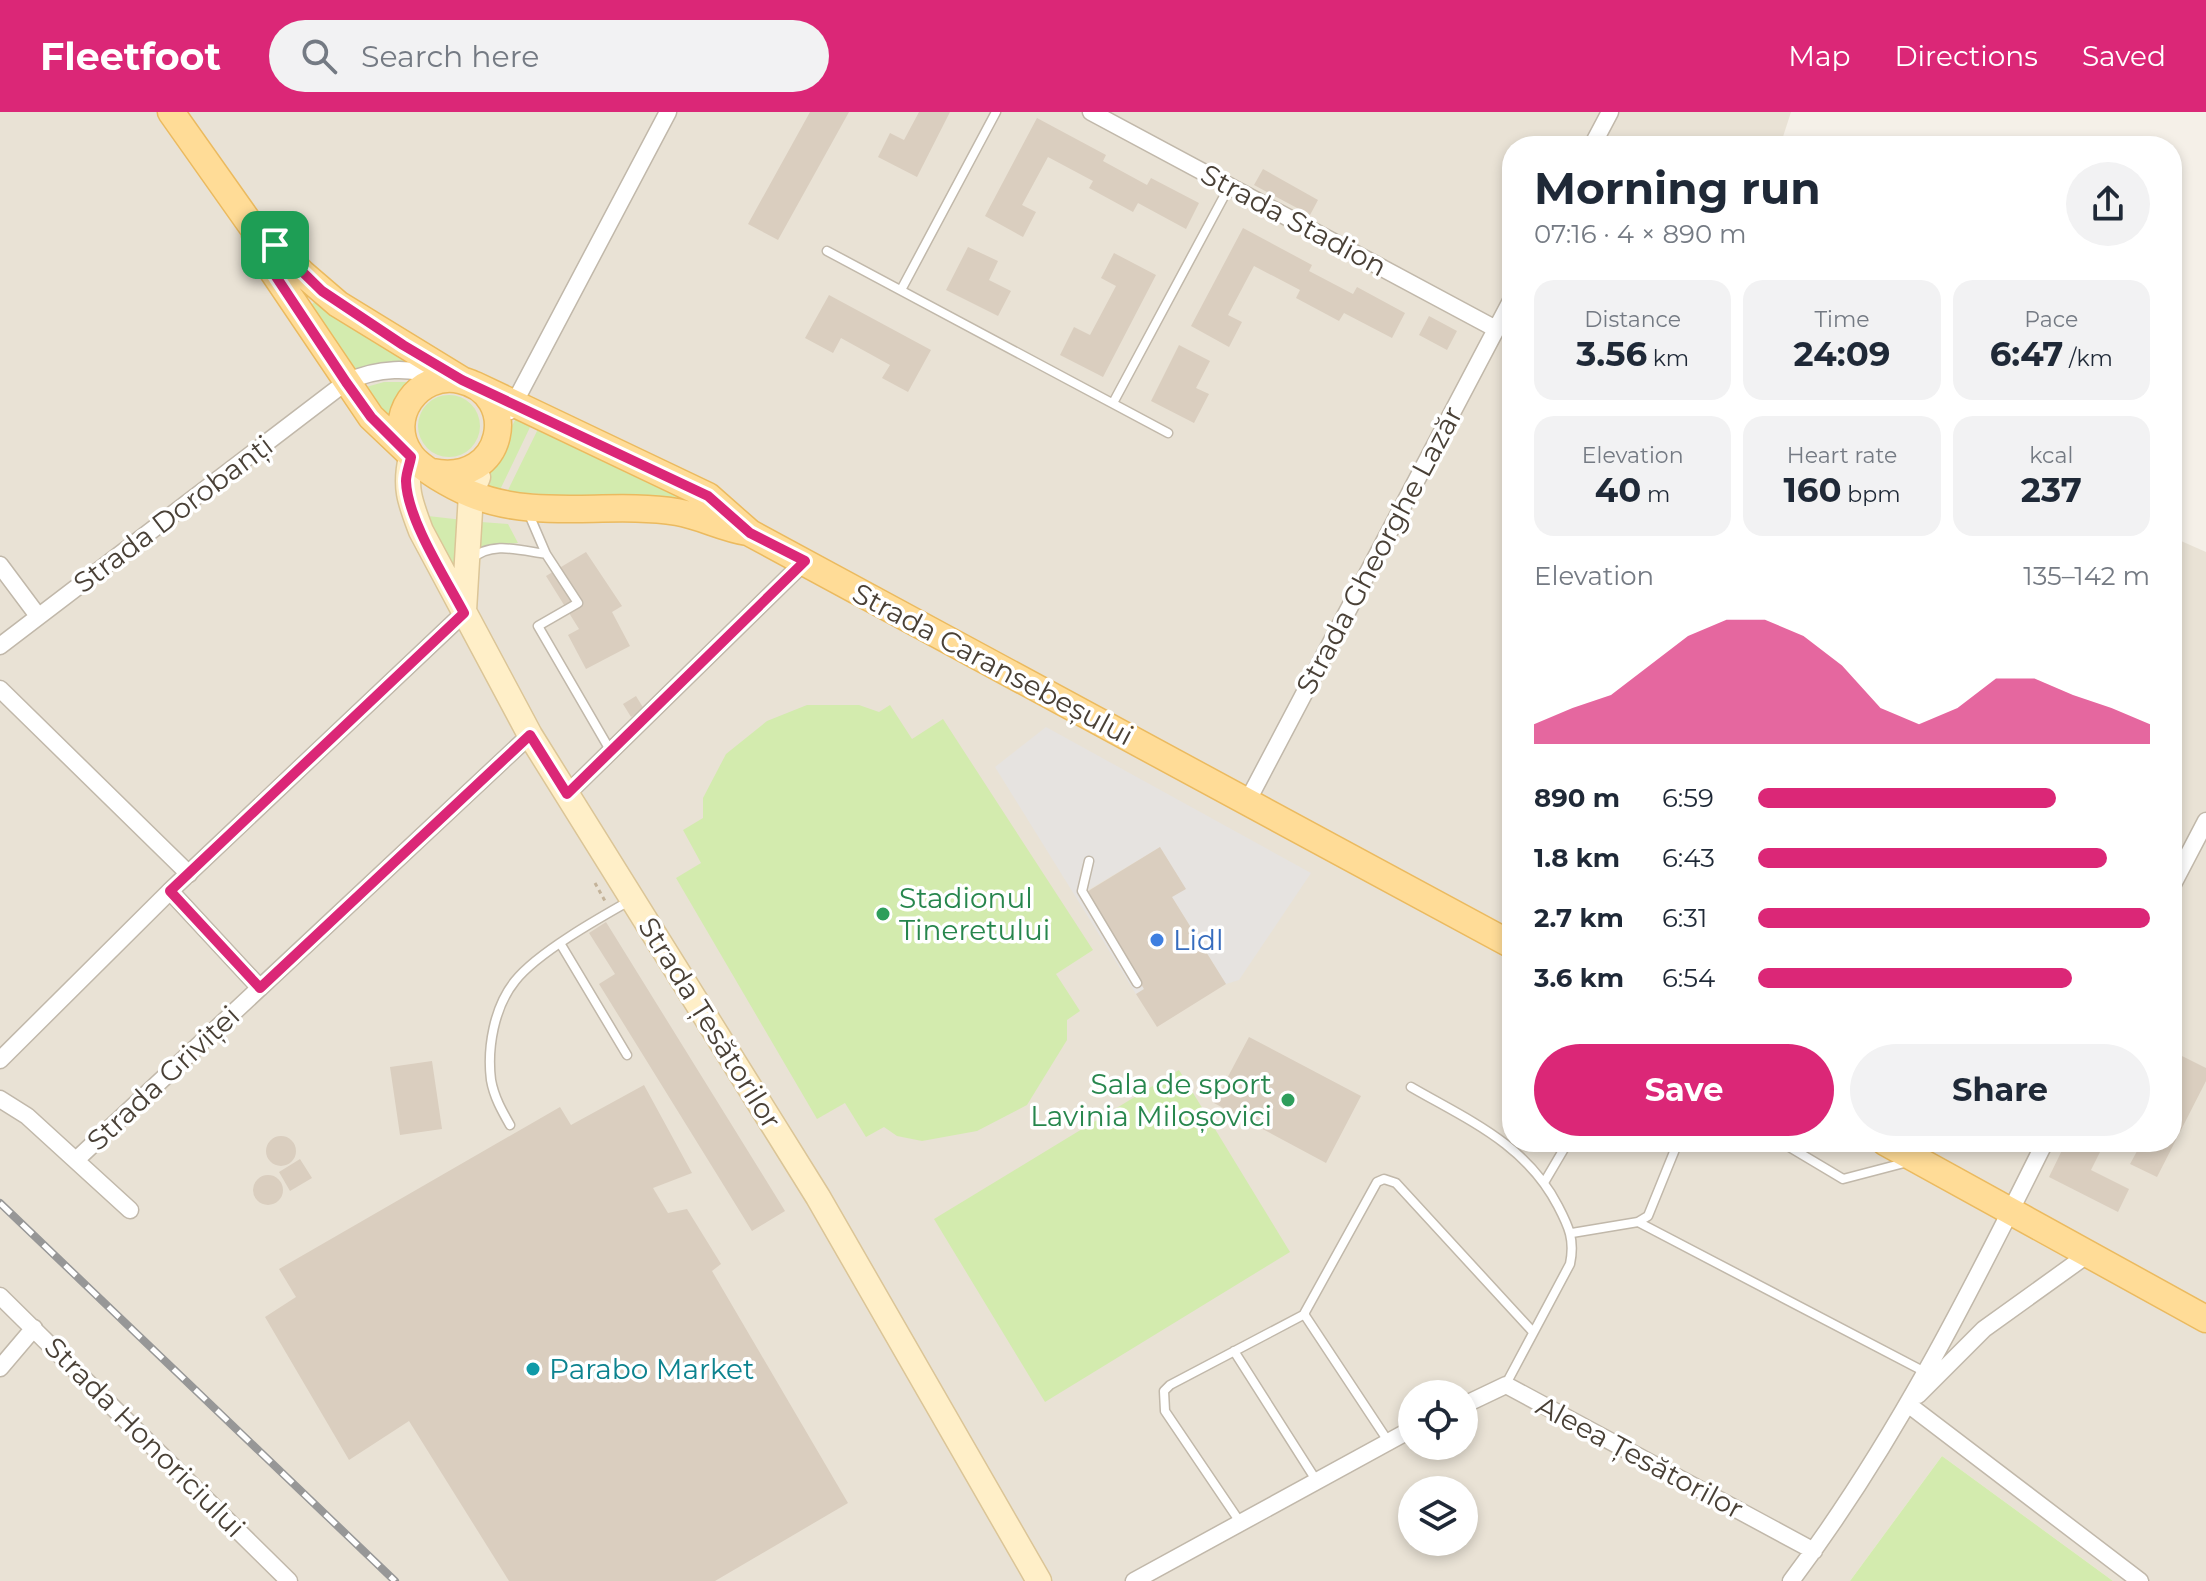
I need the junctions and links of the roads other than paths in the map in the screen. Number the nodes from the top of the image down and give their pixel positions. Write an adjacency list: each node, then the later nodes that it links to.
1 (171, 112): 8 (main road)
2 (668, 112): 16 (street)
3 (996, 112): 10 (lane)
4 (1091, 112): 7 (street, Strada Stadion)
5 (1610, 112): 6 (street)
6 (1597, 136)
7 (1230, 186): 12 (street, Strada Stadion); 15 (lane)
8 (253, 228): 13 (main road, Strada Caransebeșului); 14 (main road)
9 (827, 251): 10 (lane)
10 (901, 290): 15 (lane)
11 (1502, 320): 12 (street, Strada Gheorghe Lazăr)
12 (1496, 329): 34 (street, Strada Gheorghe Lazăr)
13 (462, 381): 14 (street, Strada Dorobanți); 16 (main road, Strada Caransebeșului); 18 (main road); 19 (main road)
14 (346, 382): 19 (main road); 28 (street, Strada Dorobanți)
15 (1113, 403): 17 (lane)
16 (514, 404): 18 (street); 22 (main road, Strada Caransebeșului)
17 (1168, 433)
18 (491, 450): 19 (main road); 20 (main road)
19 (417, 460): 20 (main road); 27 (main road, Strada Țesătorilor)
20 (471, 494): 21 (main road); 26 (main road)
21 (526, 507): 22 (main road); 23 (lane)
22 (750, 533): 24 (main road, Strada Caransebeșului)
23 (546, 554): 26 (lane); 32 (lane)
24 (805, 561): 32 (street); 34 (main road, Strada Caransebeșului)
25 (0, 565): 28 (street)
26 (466, 572): 27 (main road)
27 (464, 613): 31 (main road, Strada Țesătorilor); 38 (street)
28 (38, 616): 29 (street, Strada Dorobanți)
29 (0, 646)
30 (0, 689): 38 (street)
31 (530, 735): 33 (main road, Strada Țesătorilor); 44 (street, Strada Griviței)
32 (612, 753): 33 (street)
33 (567, 794): 40 (main road, Strada Țesătorilor)
34 (1247, 802): 41 (main road, Strada Caransebeșului)
35 (2206, 821): 37 (street)
36 (1089, 861): 43 (lane)
37 (2182, 867)
38 (189, 874): 39 (street)
39 (170, 891): 44 (street); 46 (street)
40 (633, 899): 42 (lane); 82 (main road, Strada Țesătorilor)
41 (1502, 940)
42 (560, 943): 45 (lane); 49 (lane)
43 (1137, 983)
44 (260, 988): 57 (street, Strada Griviței)
45 (627, 1055)
46 (0, 1060)
47 (1411, 1087): 50 (lane)
48 (0, 1099): 57 (street)
49 (510, 1125)
50 (1502, 1141)
51 (1516, 1152): 59 (lane)
52 (1562, 1152): 59 (lane)
53 (1674, 1152): 62 (lane)
54 (1798, 1152): 58 (lane)
55 (1903, 1152): 58 (main road)
56 (2040, 1152): 61 (street)
57 (76, 1160): 60 (street)
58 (1918, 1160): 61 (main road)
59 (1545, 1181): 63 (lane)
60 (130, 1210)
61 (2010, 1211): 64 (main road); 72 (street)
62 (1638, 1222): 63 (lane); 72 (lane)
63 (1572, 1233): 69 (lane)
64 (2087, 1255): 67 (main road); 75 (street)
65 (0, 1296): 68 (street, Strada Honoriciului)
66 (1305, 1314): 69 (lane); 70 (lane); 77 (lane)
67 (2206, 1319)
68 (34, 1328): 71 (street); 81 (street, Strada Honoriciului)
69 (1533, 1332): 73 (lane)
70 (1234, 1351): 78 (lane); 79 (lane)
71 (0, 1368)
72 (1925, 1372): 75 (street)
73 (1506, 1385): 74 (street, Aleea Țesătorilor); 80 (street, Aleea Țesătorilor)
74 (1478, 1398)
75 (1909, 1405): 80 (street); 85 (street)
76 (1398, 1436): 77 (street)
77 (1388, 1441): 78 (street)
78 (1316, 1480): 79 (street)
79 (1240, 1522): 83 (street)
80 (1814, 1551): 84 (street)
81 (289, 1581)
82 (1039, 1581)
83 (1134, 1581)
84 (1791, 1581)
85 (2140, 1581)

